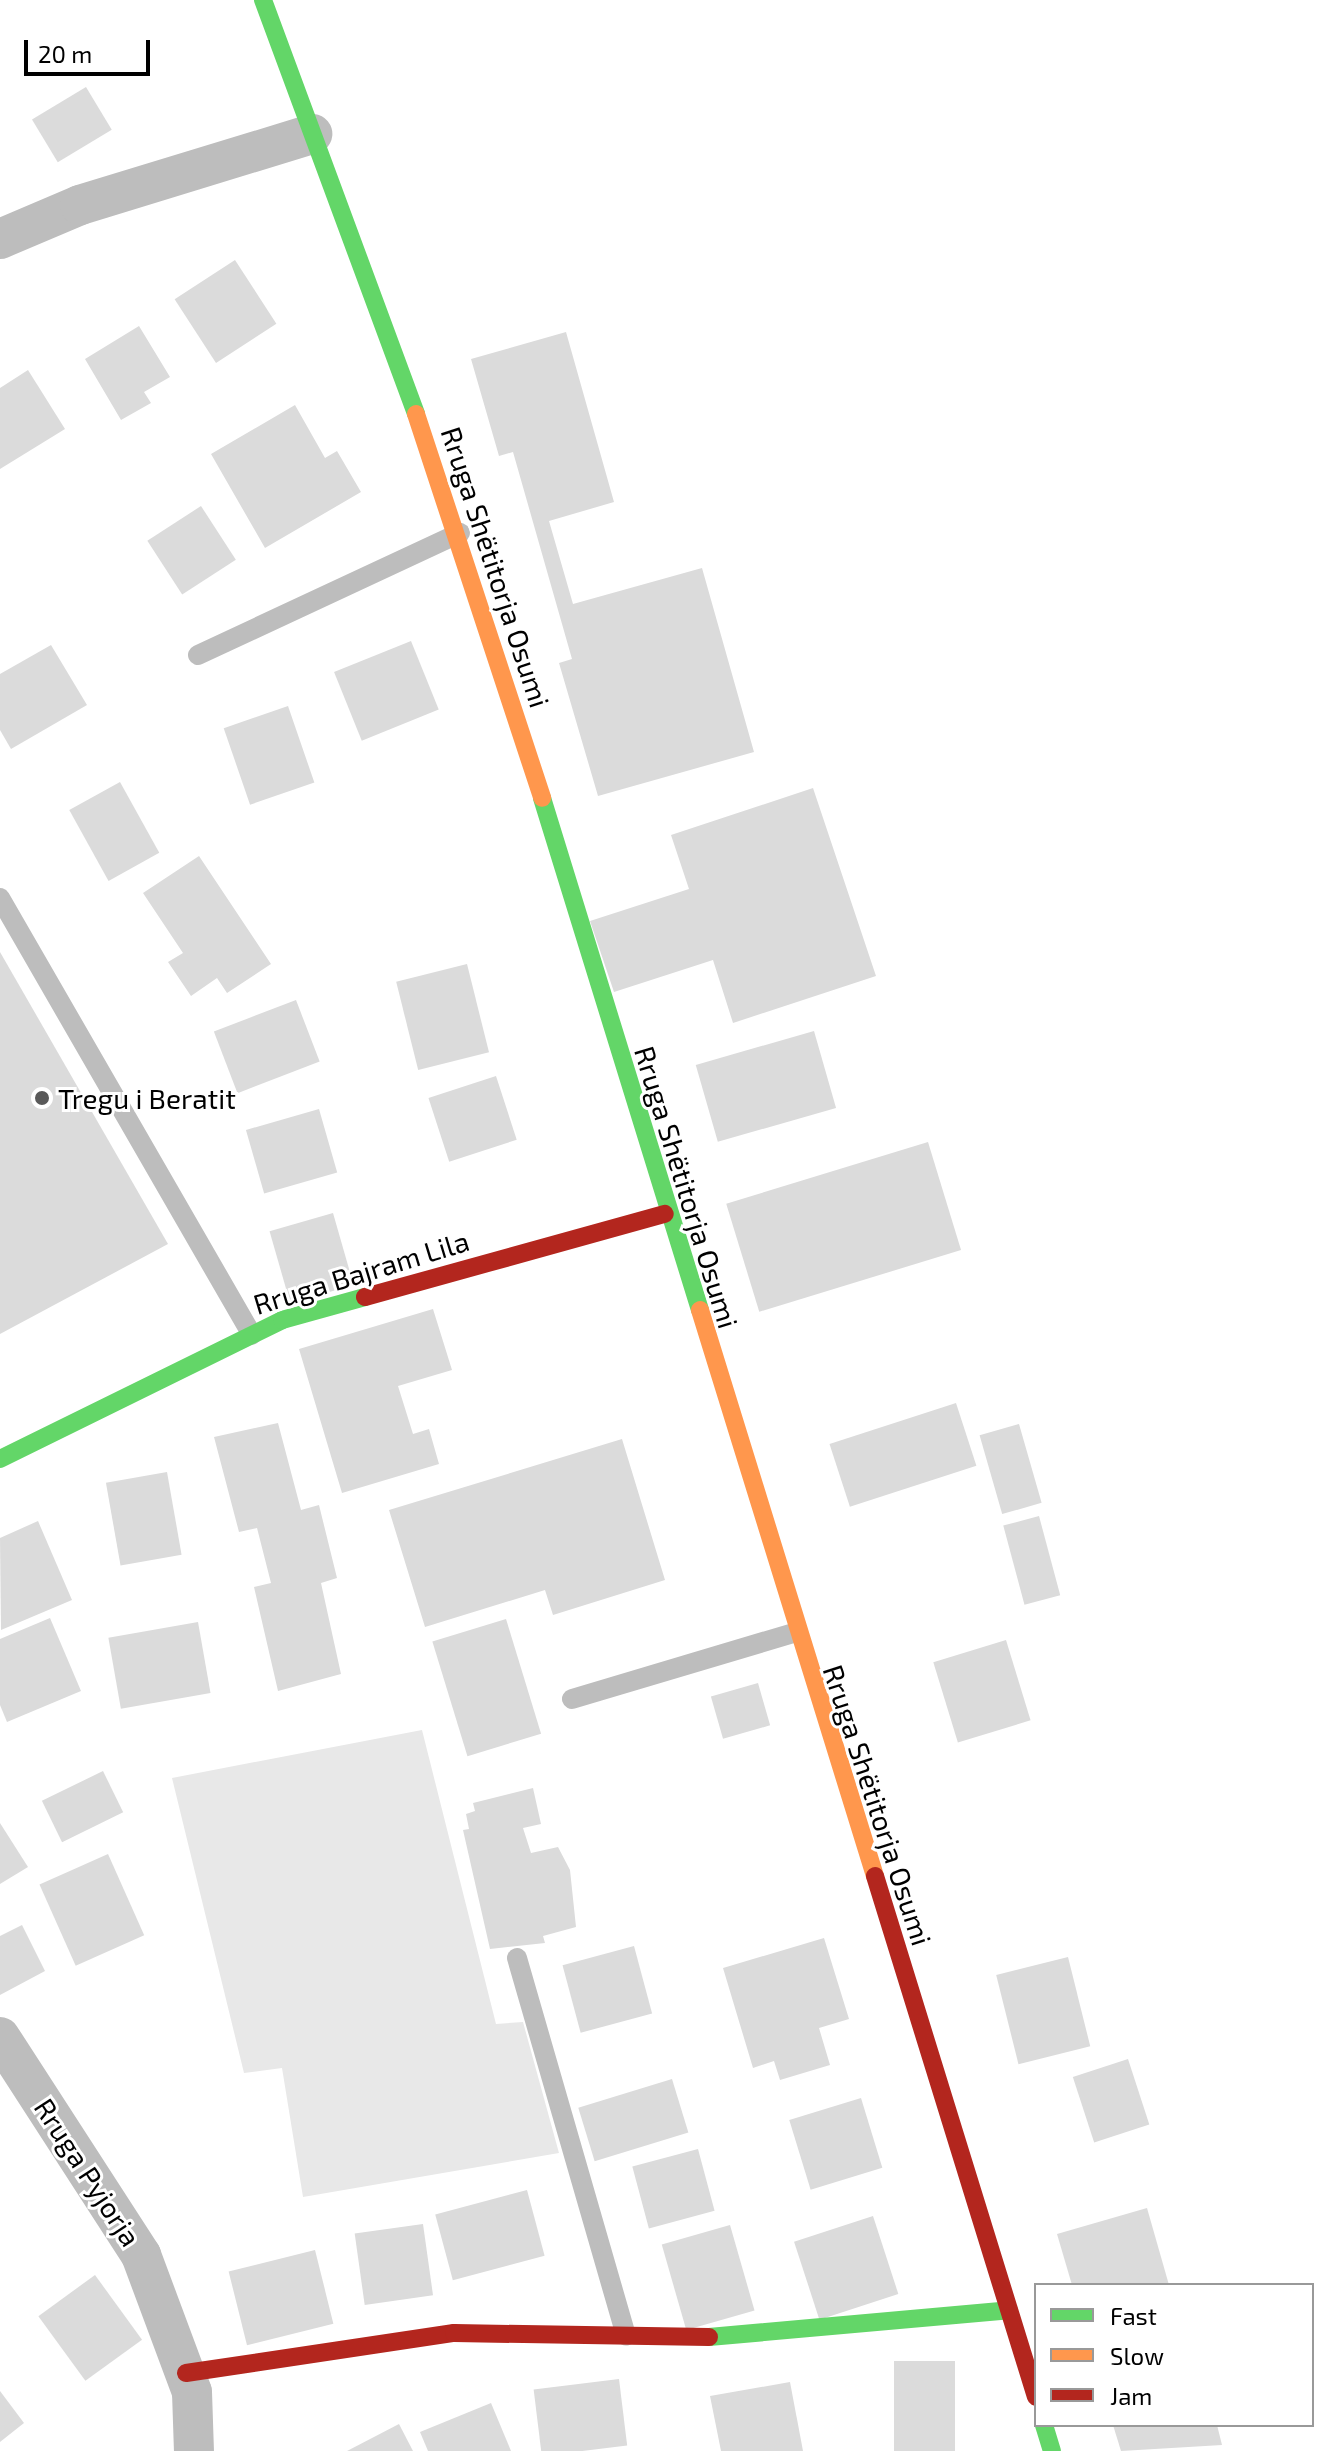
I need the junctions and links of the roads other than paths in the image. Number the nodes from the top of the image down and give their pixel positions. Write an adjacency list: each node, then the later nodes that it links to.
1 (263, 0): 2 (main road, Rruga Shëtitorja Osumi)
2 (312, 134): 3 (street); 4 (main road, Rruga Shëtitorja Osumi)
3 (0, 239)
4 (460, 533): 5 (lane); 7 (main road, Rruga Shëtitorja Osumi)
5 (198, 655)
6 (0, 898): 8 (lane)
7 (665, 1214): 8 (main road, Rruga Bajram Lila); 10 (main road, Rruga Shëtitorja Osumi)
8 (252, 1335): 9 (main road, Rruga Bajram Lila)
9 (0, 1459)
10 (794, 1633): 11 (lane); 14 (main road, Rruga Shëtitorja Osumi)
11 (572, 1699)
12 (517, 1958): 15 (lane)
13 (0, 2037): 16 (street, Rruga Pyjorja)
14 (1009, 2310): 15 (main road); 17 (main road, Rruga Shëtitorja Osumi)
15 (626, 2336): 16 (main road)
16 (186, 2373): 19 (street, Rruga Pyjorja)
17 (1034, 2391)
18 (1045, 2427): 20 (main road)
19 (194, 2451)
20 (1052, 2451)

